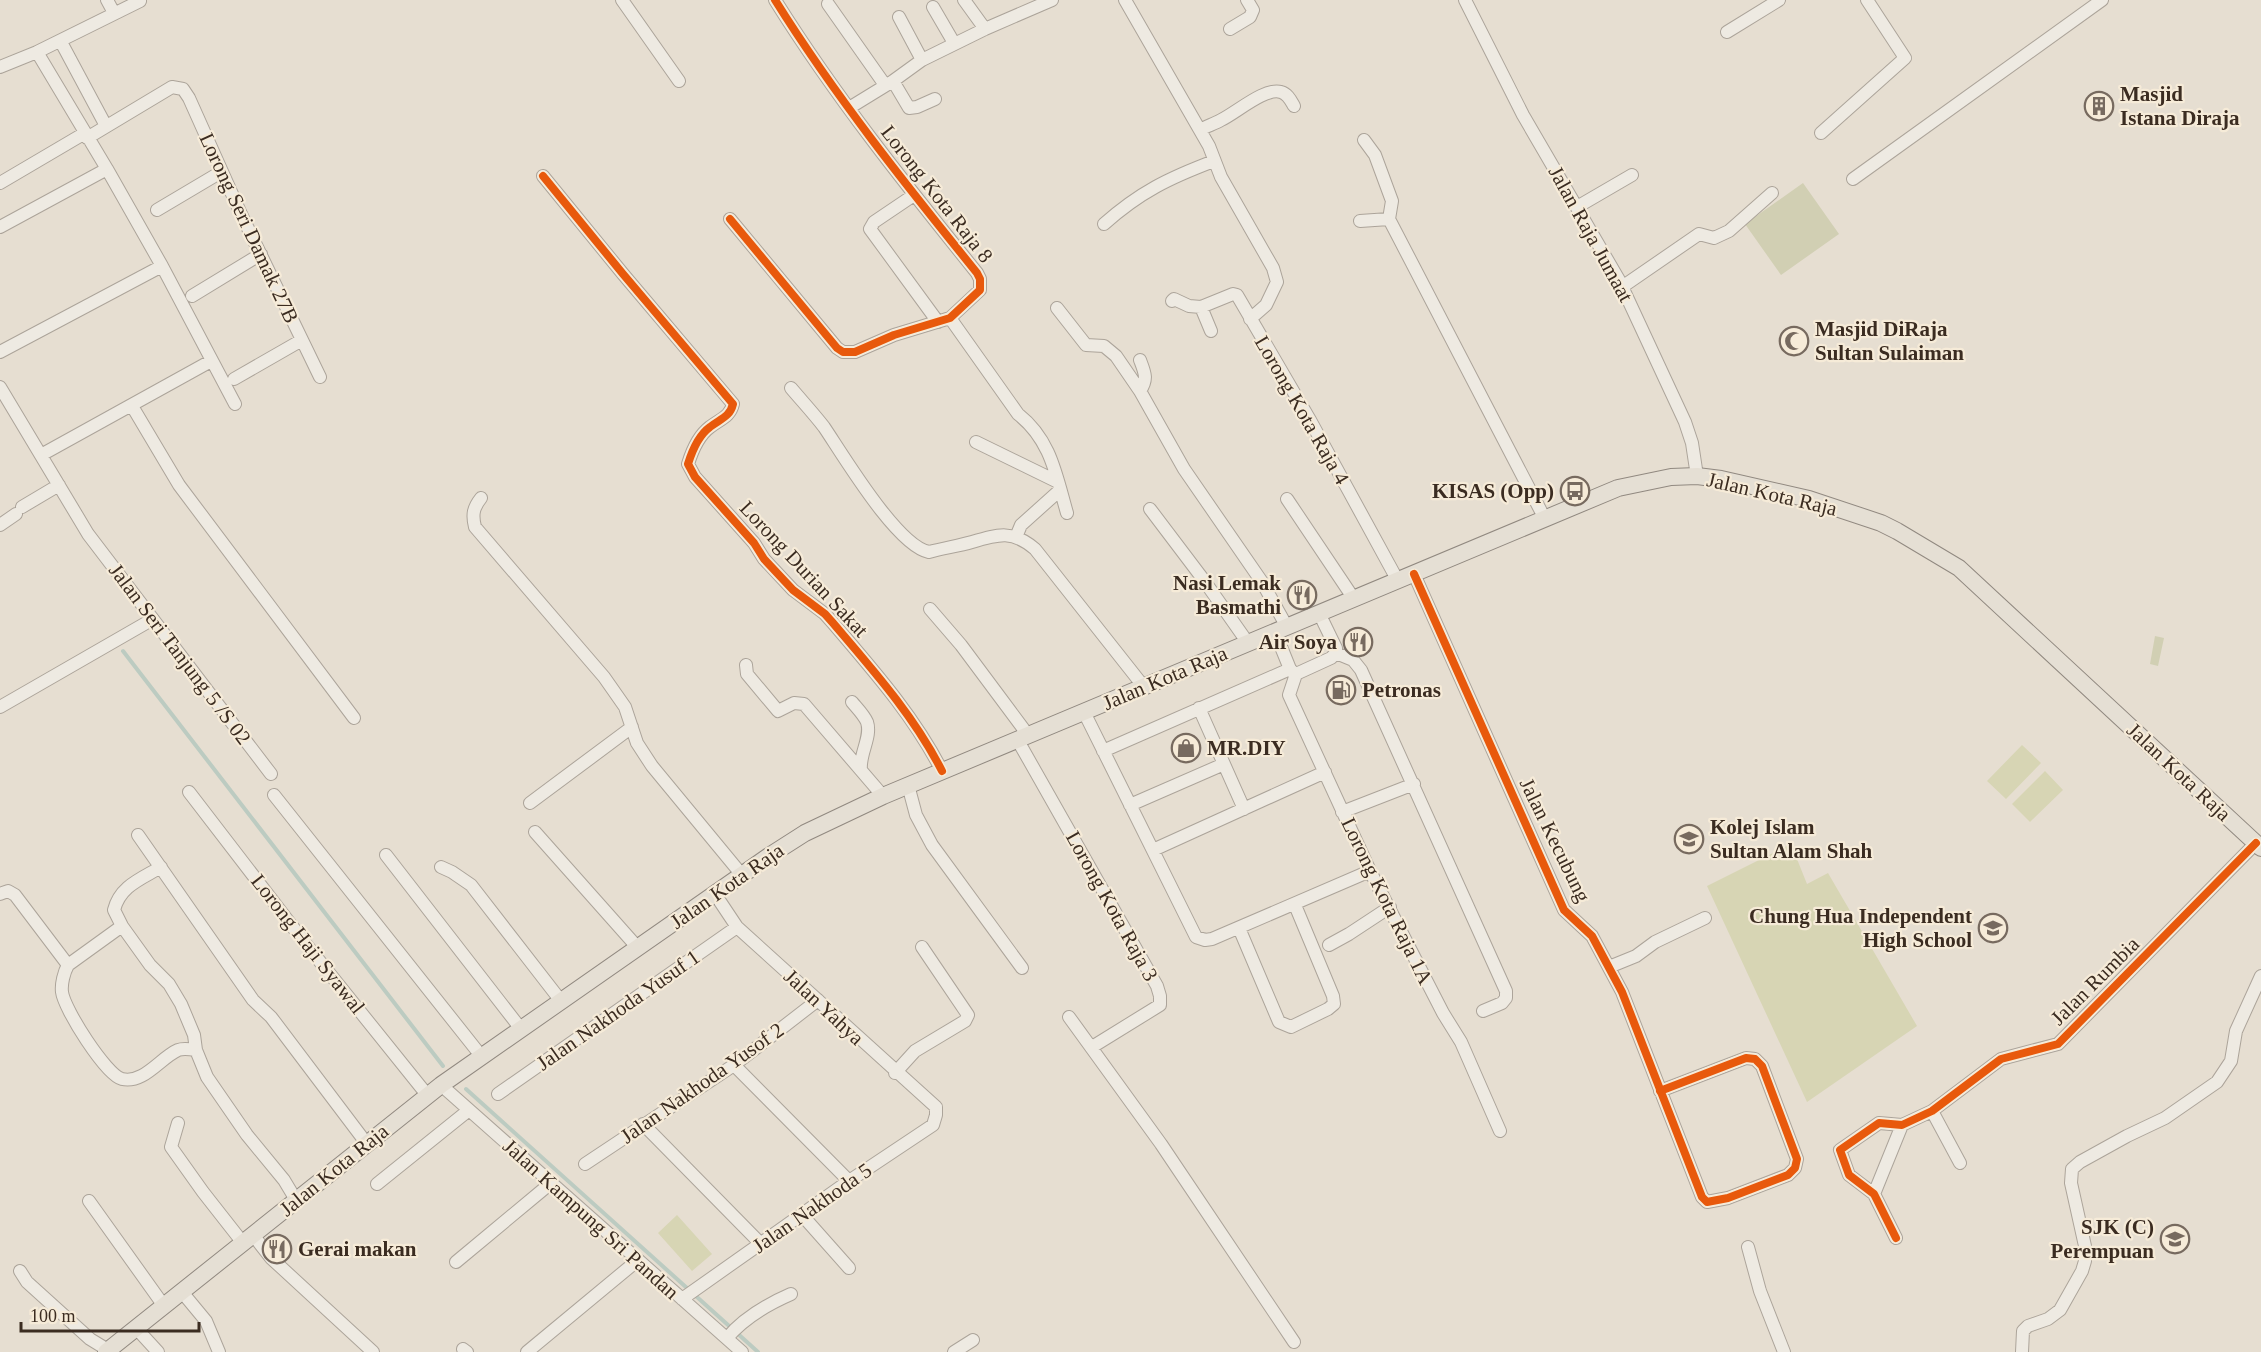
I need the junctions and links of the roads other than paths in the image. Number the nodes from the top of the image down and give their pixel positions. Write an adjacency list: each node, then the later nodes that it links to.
1 (107, 0): 15 (street)
2 (622, 0): 25 (street)
3 (775, 0): 29 (street, Lorong Kota Raja 8)
4 (964, 0): 17 (street)
5 (1052, 0): 17 (street)
6 (1125, 0): 31 (street)
7 (1247, 0): 18 (street)
8 (1465, 0): 44 (street, Jalan Raja Jumaat)
9 (1779, 0): 19 (street)
10 (1867, 0): 32 (street)
11 (2102, 0): 40 (street)
12 (140, 1): 15 (street)
13 (828, 4): 26 (street)
14 (933, 7): 21 (street)
15 (114, 14): 20 (street)
16 (899, 17): 23 (street)
17 (985, 29): 21 (street)
18 (1230, 30)
19 (1727, 32)
20 (61, 42): 22 (street); 30 (street)
21 (954, 43): 23 (street)
22 (37, 52): 24 (street); 33 (street)
23 (922, 60): 26 (street)
24 (0, 68)
25 (678, 81)
26 (889, 83): 27 (street); 29 (street)
27 (935, 99)
28 (1294, 106): 31 (street)
29 (849, 108): 43 (street, Lorong Kota Raja 8)
30 (106, 126): 33 (street); 37 (street, Lorong Seri Damak 27B)
31 (1200, 130): 35 (street)
32 (1821, 133)
33 (86, 136): 36 (street); 41 (street)
34 (1365, 140): 47 (street)
35 (1214, 161): 49 (street); 58 (street)
36 (107, 169): 50 (street); 52 (street)
37 (221, 172): 45 (street); 51 (street, Lorong Seri Damak 27B)
38 (1632, 175): 44 (street)
39 (543, 176): 106 (street, Lorong Durian Sakat)
40 (1853, 179)
41 (0, 183)
42 (1772, 193): 53 (street)
43 (914, 195): 59 (street, Lorong Kota Raja 8); 59 (street)
44 (1576, 207): 53 (street, Jalan Raja Jumaat)
45 (157, 210)
46 (730, 219): 59 (street, Lorong Kota Raja 8)
47 (1389, 219): 48 (street); 81 (street)
48 (1360, 221)
49 (1104, 224)
50 (0, 227)
51 (261, 254): 54 (street); 61 (street, Lorong Seri Damak 27B)
52 (162, 266): 62 (street); 64 (street)
53 (1622, 287): 74 (street, Jalan Raja Jumaat)
54 (192, 296)
55 (1172, 301): 56 (street)
56 (1201, 307): 58 (street, Lorong Kota Raja 4); 60 (street)
57 (1057, 308): 69 (street, Lorong Kota Raja 1A)
58 (1250, 319): 85 (street, Lorong Kota Raja 4)
59 (944, 320): 76 (street)
60 (1211, 331)
61 (302, 340): 65 (street, Lorong Seri Damak 27B); 66 (street)
62 (0, 352)
63 (1140, 360): 69 (street)
64 (211, 361): 70 (street); 71 (street)
65 (320, 377)
66 (234, 379)
67 (0, 387): 73 (street, Jalan Seri Tanjung 5 /S 02)
68 (791, 388): 83 (street)
69 (1140, 391): 90 (street, Lorong Kota Raja 1A)
70 (235, 404)
71 (132, 406): 73 (street); 100 (street)
72 (976, 442): 76 (street)
73 (41, 455): 75 (street, Jalan Seri Tanjung 5 /S 02)
74 (1697, 476): 81 (main road, Jalan Kota Raja); 120 (main road, Jalan Kota Raja)
75 (59, 485): 82 (street); 89 (street, Jalan Seri Tanjung 5 /S 02)
76 (1059, 486): 80 (street); 83 (street)
77 (481, 498): 101 (street)
78 (1287, 499): 86 (street)
79 (1150, 509): 91 (street)
80 (1067, 513)
81 (1545, 519): 84 (main road, Jalan Kota Raja)
82 (0, 525)
83 (1016, 537): 95 (street)
84 (1414, 574): 85 (main road, Jalan Kota Raja); 139 (street, Jalan Kecubung)
85 (1398, 581): 86 (main road, Jalan Kota Raja)
86 (1354, 599): 88 (main road, Jalan Kota Raja)
87 (930, 609): 102 (street)
88 (1319, 613): 90 (main road, Jalan Kota Raja); 92 (street)
89 (153, 619): 97 (street); 108 (street, Jalan Seri Tanjung 5 /S 02)
90 (1281, 630): 91 (main road, Jalan Kota Raja); 94 (street, Lorong Kota Raja 1A)
91 (1248, 643): 95 (main road, Jalan Kota Raja)
92 (1336, 653): 94 (street); 109 (street)
93 (746, 665): 105 (street)
94 (1293, 672): 98 (street); 107 (street, Lorong Kota Raja 1A)
95 (1144, 687): 99 (main road, Jalan Kota Raja)
96 (852, 702): 105 (street)
97 (0, 707)
98 (1199, 708): 103 (street); 104 (street)
99 (1084, 712): 102 (main road, Jalan Kota Raja); 103 (street)
100 (354, 718)
101 (632, 727): 114 (street); 126 (street)
102 (1023, 737): 106 (main road, Jalan Kota Raja); 147 (street, Lorong Kota Raja 3)
103 (1103, 751): 115 (street)
104 (1224, 764): 115 (street); 116 (street)
105 (861, 770): 113 (street)
106 (942, 771): 110 (main road, Jalan Kota Raja)
107 (1324, 772): 116 (street); 117 (street, Lorong Kota Raja 1A)
108 (271, 774)
109 (1414, 784): 117 (street); 144 (street)
110 (908, 785): 113 (main road, Jalan Kota Raja); 140 (street)
111 (189, 792): 152 (street, Lorong Haji Syawal)
112 (274, 795): 149 (street)
113 (883, 796): 126 (main road, Jalan Kota Raja)
114 (530, 803)
115 (1130, 805): 121 (street)
116 (1244, 809): 121 (street)
117 (1342, 812): 125 (street, Lorong Kota Raja 1A)
118 (535, 832): 137 (street)
119 (138, 834): 123 (street)
120 (2258, 846): 156 (street, Jalan Rumbia)
121 (1153, 850): 134 (street)
122 (386, 855): 146 (street)
123 (161, 867): 132 (street); 162 (street)
124 (441, 867): 143 (street)
125 (1370, 871): 129 (street); 130 (street, Lorong Kota Raja 1A)
126 (742, 875): 128 (main road, Jalan Kota Raja)
127 (0, 894): 138 (street)
128 (715, 894): 133 (street, Jalan Yahya); 137 (main road, Jalan Kota Raja)
129 (1294, 905): 134 (street); 134 (street)
130 (1390, 907): 135 (street); 161 (street, Lorong Kota Raja 1A)
131 (1705, 918): 139 (street)
132 (122, 926): 138 (street); 148 (street)
133 (737, 927): 142 (street, Jalan Yahya); 154 (street, Jalan Nakhoda Yusuf 1)
134 (1239, 928)
135 (1329, 945)
136 (922, 947): 151 (street)
137 (638, 948): 143 (main road, Jalan Kota Raja)
138 (68, 965): 148 (street)
139 (1609, 967): 153 (street, Jalan Kecubung)
140 (1022, 968)
141 (2261, 976): 196 (street)
142 (818, 1000): 150 (street, Jalan Nakhoda Yusof 2); 151 (street, Jalan Yahya)
143 (561, 1001): 146 (main road, Jalan Kota Raja)
144 (1483, 1011)
145 (1069, 1017): 147 (street)
146 (521, 1029): 149 (main road, Jalan Kota Raja)
147 (1092, 1047): 187 (street)
148 (196, 1050): 169 (street)
149 (482, 1057): 152 (main road, Jalan Kota Raja)
150 (734, 1065): 159 (street, Jalan Nakhoda Yusof 2); 165 (street)
151 (895, 1073): 157 (street, Jalan Yahya)
152 (434, 1090): 155 (street, Jalan Kampung Sri Pandan); 162 (main road, Jalan Kota Raja)
153 (1660, 1091): 153 (street, Jalan Kecubung)
154 (498, 1094)
155 (469, 1110): 166 (street, Jalan Kampung Sri Pandan); 167 (street)
156 (1932, 1111): 160 (street, Jalan Rumbia); 163 (street)
157 (936, 1115): 165 (street, Jalan Nakhoda 5)
158 (178, 1123): 173 (street)
159 (643, 1125): 164 (street, Jalan Nakhoda Yusof 2); 174 (street)
160 (1902, 1125): 168 (street); 168 (street, Jalan Rumbia)
161 (1500, 1131)
162 (367, 1144): 169 (main road, Jalan Kota Raja)
163 (1960, 1163)
164 (585, 1164)
165 (849, 1181): 171 (street, Jalan Nakhoda 5)
166 (551, 1183): 176 (street, Jalan Kampung Sri Pandan); 177 (street)
167 (377, 1184)
168 (1874, 1194): 172 (street, Jalan Rumbia)
169 (297, 1200): 173 (main road, Jalan Kota Raja)
170 (89, 1201): 183 (street)
171 (802, 1215): 174 (street, Jalan Nakhoda 5); 178 (street)
172 (1896, 1238)
173 (248, 1239): 180 (main road, Jalan Kota Raja); 191 (street)
174 (761, 1244): 182 (street, Jalan Nakhoda 5)
175 (1748, 1246): 195 (street)
176 (638, 1260): 182 (street, Jalan Kampung Sri Pandan); 192 (street)
177 (456, 1262)
178 (849, 1268)
179 (20, 1271): 188 (street)
180 (182, 1292): 183 (main road, Jalan Kota Raja); 190 (street)
181 (791, 1294): 185 (street)
182 (688, 1295): 185 (street, Jalan Kampung Sri Pandan)
183 (164, 1306): 184 (main road, Jalan Kota Raja)
184 (136, 1328): 188 (main road, Jalan Kota Raja); 189 (street)
185 (731, 1333): 193 (street, Jalan Kampung Sri Pandan)
186 (973, 1340): 194 (street)
187 (1294, 1342)
188 (107, 1351)
189 (158, 1352)
190 (219, 1352)
191 (373, 1352)
192 (526, 1352)
193 (742, 1352)
194 (954, 1352)
195 (1784, 1352)
196 (2022, 1352)

